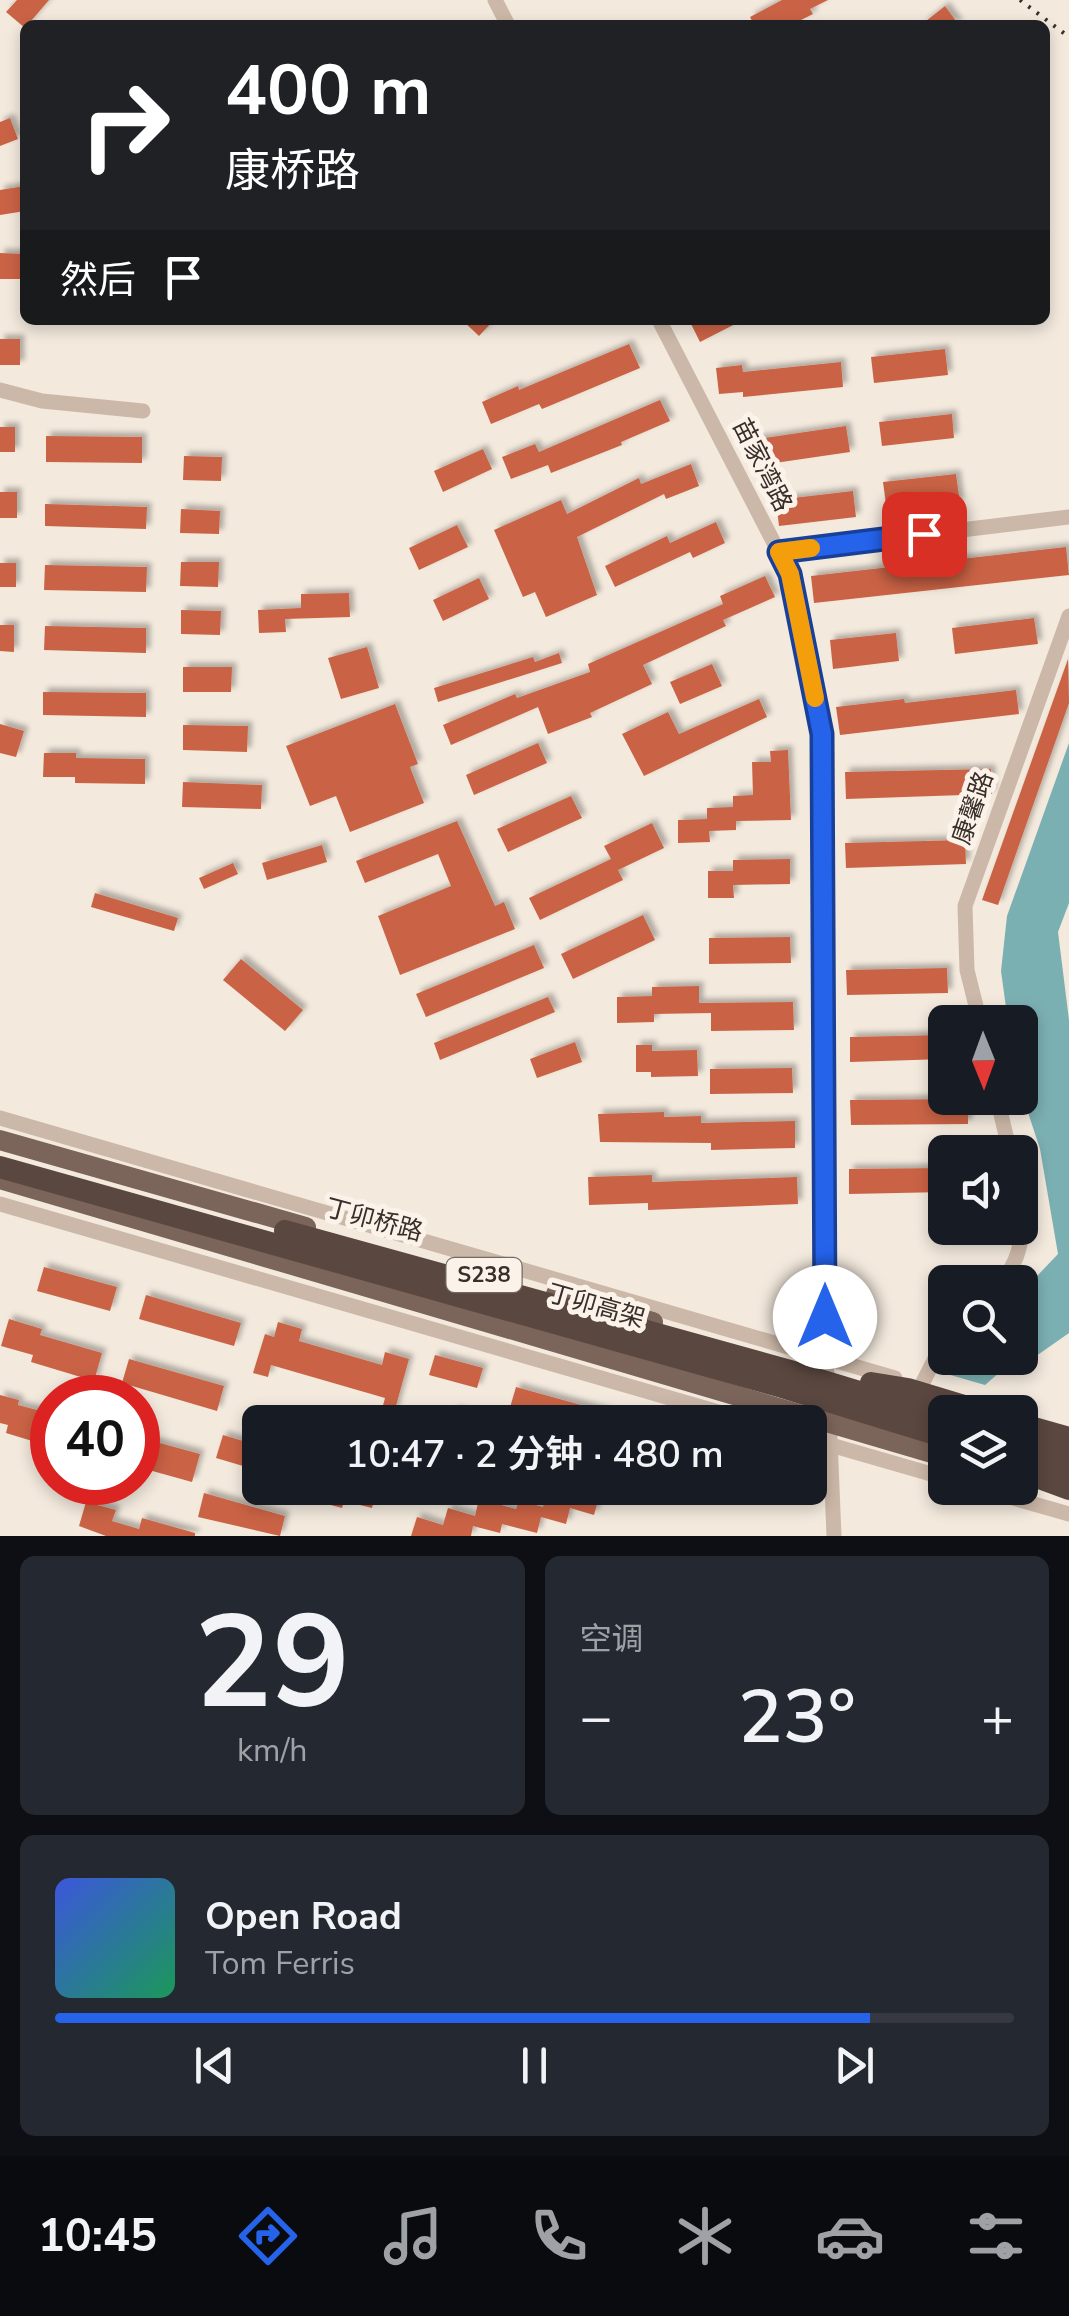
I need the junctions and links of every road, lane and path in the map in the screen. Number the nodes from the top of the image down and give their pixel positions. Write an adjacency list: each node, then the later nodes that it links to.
1 (663, 325): 5 (street, 苗家湾路)
2 (0, 390): 3 (street)
3 (143, 411)
4 (1069, 516): 5 (street)
5 (779, 552): 14 (street, 苗家湾路)
6 (1069, 616): 7 (street, 康馨路)
7 (976, 1005)
8 (0, 1118): 14 (street)
9 (0, 1140): 14 (main road, 丁卯桥路 / S238)
10 (0, 1156): 15 (highway, 丁卯高架 / S238)
11 (0, 1166): 24 (highway, 丁卯高架 / S238)
12 (0, 1179): 22 (main road, S238)
13 (0, 1204): 21 (street)
14 (826, 1364): 17 (street); 20 (main road, 丁卯桥路 / S238); 22 (street, 苗家湾路)
15 (787, 1370): 18 (highway); 23 (highway, 丁卯高架 / S238)
16 (928, 1371): 17 (street)
17 (920, 1386): 19 (street)
18 (928, 1395)
19 (950, 1395)
20 (928, 1399)
21 (694, 1405)
22 (830, 1421): 27 (street, 苗家湾路); 29 (main road, S238)
23 (928, 1426)
24 (928, 1428)
25 (1038, 1428): 26 (highway)
26 (1069, 1437)
27 (829, 1444): 33 (street); 40 (street, 苗家湾路)
28 (1038, 1446): 30 (highway)
29 (928, 1453)
30 (1069, 1455)
31 (1038, 1463): 32 (highway)
32 (1069, 1472)
33 (928, 1473)
34 (1038, 1478): 36 (highway)
35 (1038, 1487): 37 (main road)
36 (1069, 1489)
37 (1069, 1496)
38 (1038, 1505): 39 (street)
39 (1069, 1514)
40 (834, 1536)

